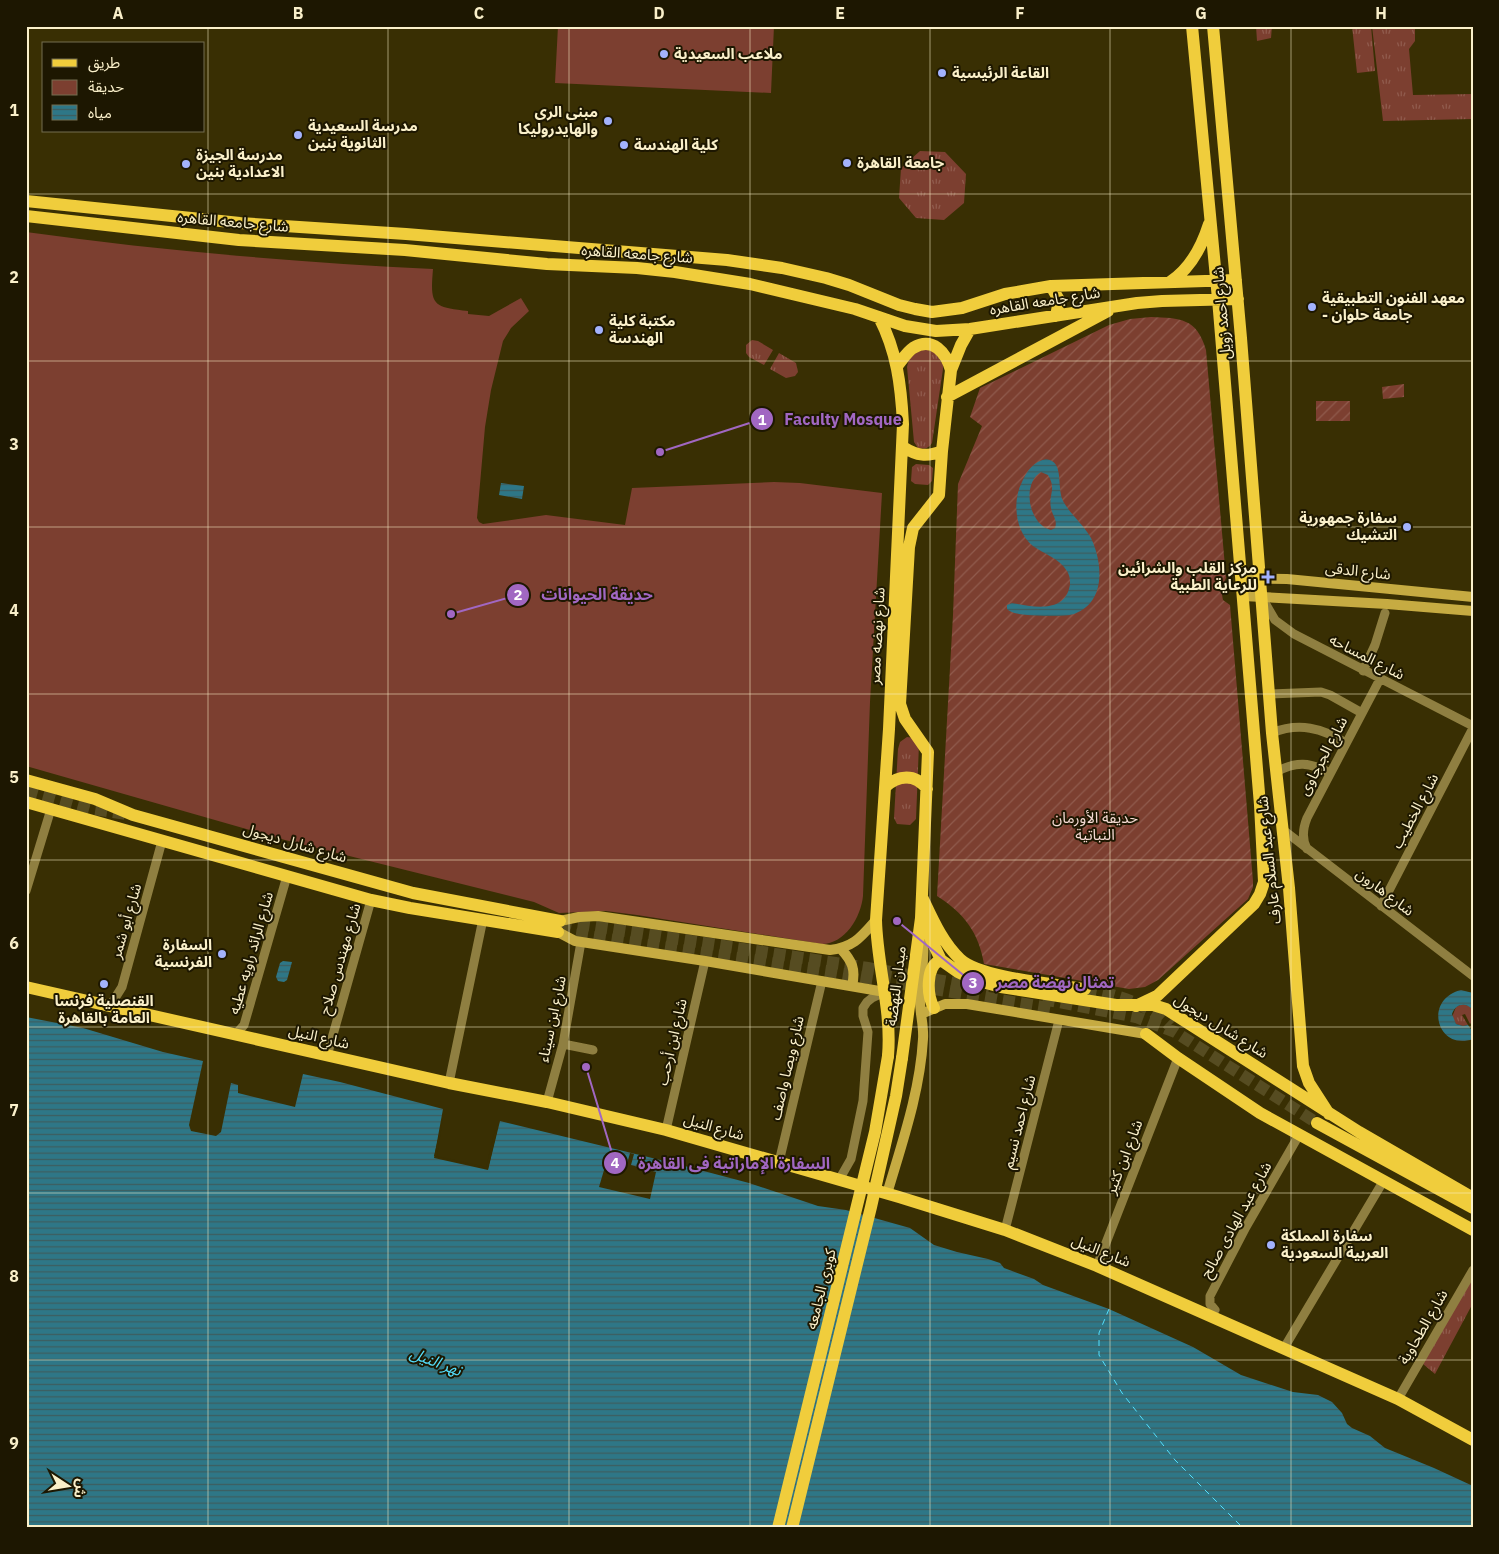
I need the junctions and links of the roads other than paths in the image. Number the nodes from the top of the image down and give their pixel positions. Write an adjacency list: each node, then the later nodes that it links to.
1 (1192, 26): 4 (main road, شارع احمد زويل)
2 (1213, 26): 3 (main road, شارع احمد زويل)
3 (1228, 190): 4 (main road); 13 (main road, شارع احمد زويل)
4 (1207, 191): 7 (main road, شارع احمد زويل)
5 (26, 201): 8 (main road, شارع جامعه القاهره)
6 (26, 216): 9 (main road, شارع جامعه القاهره)
7 (1210, 222): 12 (main road, شارع احمد زويل); 14 (main road)
8 (240, 223): 9 (main road); 10 (main road, شارع جامعه القاهره)
9 (239, 240): 11 (main road, شارع جامعه القاهره)
10 (549, 246): 11 (main road); 15 (main road, شارع جامعه القاهره)
11 (547, 264): 20 (main road, شارع جامعه القاهره)
12 (1216, 280): 13 (main road, شارع جامعه القاهره); 14 (main road, شارع جامعه القاهره); 16 (main road, شارع احمد زويل)
13 (1236, 280): 17 (main road, شارع احمد زويل)
14 (1170, 282): 15 (main road, شارع جامعه القاهره)
15 (1051, 286): 19 (main road)
16 (1218, 298): 17 (main road, شارع جامعه القاهره); 18 (main road, شارع جامعه القاهره); 27 (main road, شارع احمد زويل)
17 (1238, 299): 28 (main road, شارع احمد زويل)
18 (1118, 306): 19 (main road, شارع جامعه القاهره); 24 (main road)
19 (1056, 316): 21 (main road, شارع جامعه القاهره)
20 (879, 317): 21 (main road, شارع جامعه القاهره); 22 (main road, شارع نهضه مصر)
21 (970, 330): 23 (main road, شارع نهضه مصر)
22 (897, 366): 23 (main road); 25 (main road, شارع نهضه مصر)
23 (951, 370): 24 (main road, شارع نهضه مصر)
24 (947, 397): 26 (main road, شارع نهضه مصر)
25 (903, 447): 26 (main road); 44 (main road, شارع نهضه مصر)
26 (942, 451): 45 (main road, شارع نهضه مصر)
27 (1241, 578): 28 (street, شارع الدقى); 29 (main road, شارع احمد زويل)
28 (1259, 578): 30 (street, شارع الدقى); 31 (main road, شارع احمد زويل)
29 (1243, 596): 31 (street, شارع الدقى); 49 (main road, شارع عبد السلام عارف)
30 (1473, 596)
31 (1261, 597): 32 (street, شارع الدقى); 34 (street, شارع المساحه); 36 (main road, شارع عبد السلام عارف)
32 (1473, 611)
33 (1385, 613): 34 (street)
34 (1363, 670): 35 (street, شارع المساحه)
35 (1380, 679): 37 (street, شارع الجرجاوى); 38 (street, شارع المساحه)
36 (1269, 694): 37 (street); 39 (main road, شارع عبد السلام عارف)
37 (1362, 713): 40 (street, شارع الجرجاوى)
38 (1473, 727): 56 (street, شارع الخطيب)
39 (1272, 733): 40 (street); 41 (main road, شارع عبد السلام عارف)
40 (1346, 744): 42 (street, شارع الجرجاوى)
41 (1276, 772): 42 (street); 48 (main road, شارع عبد السلام عارف)
42 (1330, 773): 51 (street, شارع الجرجاوى)
43 (26, 780): 60 (main road, شارع شارل ديجول)
44 (885, 786): 45 (main road); 59 (main road, شارع نهضه مصر)
45 (927, 788): 54 (main road, شارع نهضه مصر)
46 (26, 802): 47 (main road)
47 (51, 808): 50 (main road); 53 (street)
48 (1281, 829): 49 (main road); 51 (street, شارع هارون); 87 (main road, شارع عبد السلام عارف)
49 (1262, 831): 73 (main road, شارع عبد السلام عارف)
50 (162, 841): 52 (main road); 72 (street, شارع أبو شمر)
51 (1307, 849): 56 (street, شارع هارون)
52 (287, 876): 55 (main road); 78 (street, شارع الرائد راويه عطيه)
53 (26, 891)
54 (922, 896): 57 (main road, شارع نهضه مصر); 70 (main road)
55 (371, 900): 58 (main road); 81 (street, شارع مهندس صلاح)
56 (1381, 906): 66 (street, شارع هارون)
57 (921, 918): 64 (main road); 75 (street); 83 (main road, ميدان النهضة)
58 (483, 919): 60 (main road); 85 (street)
59 (876, 920): 62 (street); 63 (main road, شارع نهضه مصر)
60 (559, 926): 61 (street); 62 (street)
61 (581, 942): 65 (street); 79 (street, شارع ابن سيناء)
62 (841, 949): 68 (street)
63 (879, 959): 71 (main road, ميدان النهضة)
64 (941, 960): 73 (main road, شارع شارل ديجول); 74 (main road)
65 (705, 961): 67 (street); 89 (street, شارع ابن أرحب)
66 (1473, 976)
67 (822, 981): 68 (street); 91 (street, شارع ويصا واصف)
68 (852, 986): 71 (street)
69 (26, 987): 72 (main road, شارع النيل)
70 (1085, 988)
71 (885, 992): 82 (main road, ميدان النهضة); 92 (street)
72 (110, 1006): 78 (main road, شارع النيل)
73 (1136, 1006): 87 (main road, شارع شارل ديجول)
74 (934, 1008): 75 (street); 76 (street)
75 (921, 1014): 94 (street)
76 (1059, 1020): 77 (street); 97 (street, شارع احمد نسيم)
77 (1146, 1034): 84 (main road)
78 (235, 1035): 81 (main road, شارع النيل)
79 (563, 1044): 80 (street); 86 (street, شارع ابن سيناء)
80 (593, 1050)
81 (327, 1056): 85 (main road, شارع النيل)
82 (888, 1056): 105 (main road, كوبرى الجامعه, bridge)
83 (902, 1058): 106 (main road, كوبرى الجامعه, bridge)
84 (1178, 1058): 90 (main road); 99 (street, شارع ابن كثير)
85 (449, 1083): 86 (main road, شارع النيل)
86 (547, 1102): 89 (main road, شارع النيل)
87 (1329, 1114): 95 (main road, شارع شارل ديجول)
88 (1317, 1123): 96 (main road)
89 (666, 1130): 91 (main road, شارع النيل)
90 (1299, 1135): 93 (main road); 101 (street, شارع عبد الهادى صالح)
91 (779, 1162): 92 (main road, شارع النيل)
92 (839, 1180): 94 (main road, شارع النيل)
93 (1384, 1180): 98 (main road); 102 (street)
94 (887, 1194): 97 (main road, شارع النيل)
95 (1473, 1198)
96 (1473, 1208)
97 (1005, 1230): 99 (main road, شارع النيل)
98 (1473, 1230)
99 (1096, 1266): 101 (main road, شارع النيل)
100 (1473, 1270): 103 (street, شارع الطحاوية)
101 (1209, 1316): 102 (main road, شارع النيل)
102 (1284, 1348): 103 (main road, شارع النيل)
103 (1398, 1399): 104 (main road, شارع النيل)
104 (1473, 1440)
105 (778, 1528)
106 (792, 1528)

